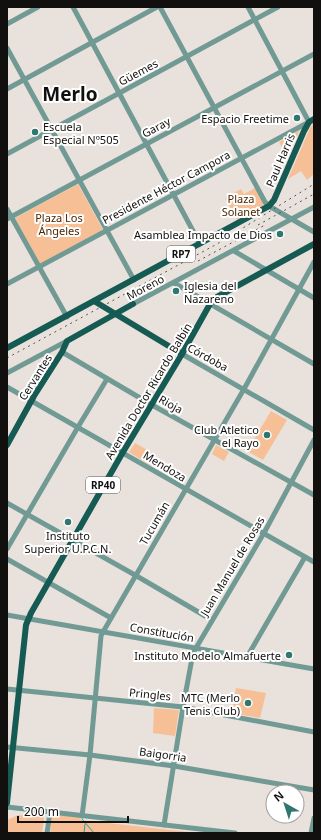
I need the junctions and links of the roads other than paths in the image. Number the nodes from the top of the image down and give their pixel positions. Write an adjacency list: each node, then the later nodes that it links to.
1 (38, 7): 8 (street)
2 (73, 7): 9 (street)
3 (157, 7): 9 (street)
4 (160, 7): 12 (street)
5 (248, 7): 7 (street)
6 (278, 7): 7 (street, Güemes)
7 (254, 20): 12 (street, Güemes); 13 (street)
8 (7, 24)
9 (92, 43): 14 (street); 16 (street)
10 (7, 48): 14 (street)
11 (314, 54): 13 (street, Garay)
12 (187, 57): 16 (street, Güemes); 17 (street)
13 (282, 70): 17 (street, Garay); 18 (street)
14 (24, 80): 15 (street); 19 (street)
15 (7, 89)
16 (119, 93): 19 (street, Güemes); 20 (street)
17 (214, 107): 20 (street, Garay); 22 (street)
18 (312, 120): 22 (street, Presidente Héctor Campora); 25 (main road, Paul Harris)
19 (51, 130): 21 (street, Güemes); 23 (street)
20 (146, 143): 23 (street, Garay); 24 (street)
21 (7, 154)
22 (242, 158): 24 (street, Presidente Héctor Campora); 25 (street)
23 (79, 179): 28 (street, Garay); 30 (street)
24 (174, 194): 30 (street, Presidente Héctor Campora); 32 (street)
25 (269, 206): 29 (street); 32 (main road, RP7)
26 (314, 207): 29 (street, Moreno)
27 (7, 209): 28 (street)
28 (9, 218): 36 (street)
29 (292, 219): 31 (street); 34 (street, Moreno)
30 (107, 230): 36 (street, Presidente Héctor Campora); 38 (street)
31 (314, 232)
32 (200, 244): 38 (main road, RP7)
33 (314, 244): 37 (main road, Avenida Doctor Ricardo Balbín)
34 (234, 251): 37 (street); 39 (street, Moreno)
35 (314, 262): 41 (street, Tucumán)
36 (40, 266): 40 (street, Presidente Héctor Campora); 47 (street)
37 (266, 270): 41 (street); 45 (main road, Avenida Doctor Ricardo Balbín)
38 (134, 280): 43 (main road, RP7)
39 (174, 283): 44 (street, Moreno); 45 (street)
40 (7, 284)
41 (299, 289): 42 (street); 49 (street, Tucumán)
42 (314, 298)
43 (94, 301): 46 (main road, Córdoba); 47 (main road, RP7)
44 (134, 304): 46 (main road, Moreno); 48 (main road)
45 (210, 304): 49 (street); 53 (main road, Avenida Doctor Ricardo Balbín)
46 (116, 314): 48 (main road, Córdoba); 50 (main road, Moreno)
47 (67, 316): 51 (main road, RP7)
48 (131, 324): 53 (main road, Córdoba)
49 (271, 339): 54 (street); 58 (street, Tucumán)
50 (67, 341): 52 (main road, Cervantes); 55 (street, Moreno)
51 (7, 348)
52 (62, 352): 56 (street, Rioja); 59 (main road, Cervantes)
53 (182, 354): 58 (street, Córdoba); 60 (main road, Avenida Doctor Ricardo Balbín / RP40)
54 (314, 364)
55 (7, 373)
56 (107, 379): 60 (street, Rioja); 61 (street)
57 (7, 387): 59 (street, Mendoza)
58 (244, 389): 62 (street, Córdoba); 63 (street, Tucumán)
59 (32, 401): 61 (street, Mendoza); 65 (main road, Cervantes)
60 (152, 405): 63 (street, Rioja); 66 (main road, Avenida Doctor Ricardo Balbín / RP40)
61 (78, 427): 66 (street, Mendoza); 71 (street)
62 (314, 430)
63 (214, 440): 67 (street, Rioja); 68 (street, Tucumán)
64 (314, 440): 67 (street, Juan Manuel de Rosas)
65 (7, 445)
66 (123, 452): 68 (street, Mendoza); 73 (main road, Avenida Doctor Ricardo Balbín / RP40)
67 (292, 482): 69 (street, Rioja); 72 (street, Juan Manuel de Rosas)
68 (185, 489): 72 (street, Mendoza); 78 (street, Tucumán)
69 (314, 495)
70 (7, 504): 71 (street)
71 (27, 515): 73 (street); 74 (street)
72 (264, 534): 75 (street, Mendoza); 83 (street, Juan Manuel de Rosas)
73 (72, 540): 78 (street); 79 (main road, Avenida Doctor Ricardo Balbín / RP40)
74 (7, 549)
75 (305, 557): 77 (street, Mendoza); 86 (street)
76 (7, 559): 79 (street)
77 (314, 562)
78 (135, 575): 81 (street, Tucumán); 83 (street)
79 (48, 582): 81 (street); 82 (main road, Avenida Doctor Ricardo Balbín / RP40)
80 (7, 615): 82 (street, Constitución)
81 (111, 618): 84 (street, Tucumán)
82 (28, 619): 84 (street, Constitución); 89 (main road, Avenida Doctor Ricardo Balbín / RP40)
83 (212, 620): 85 (street, Juan Manuel de Rosas)
84 (103, 632): 85 (street, Constitución); 90 (street, Tucumán)
85 (196, 648): 86 (street, Constitución); 91 (street, Juan Manuel de Rosas)
86 (248, 657): 87 (street, Constitución)
87 (314, 670)
88 (7, 689): 89 (street, Pringles)
89 (20, 690): 90 (street, Pringles); 93 (main road, Avenida Doctor Ricardo Balbín / RP40)
90 (96, 698): 91 (street, Pringles); 94 (street, Tucumán)
91 (183, 707): 92 (street, Pringles); 95 (street, Juan Manuel de Rosas)
92 (314, 732)
93 (10, 747): 94 (street, Baigorria); 97 (main road, Avenida Doctor Ricardo Balbín / RP40)
94 (90, 755): 95 (street, Baigorria); 100 (street, Tucumán)
95 (174, 766): 96 (street, Baigorria); 102 (street, Juan Manuel de Rosas)
96 (314, 790)
97 (7, 803)
98 (7, 807): 99 (street)
99 (50, 812): 100 (street); 103 (street)
100 (82, 816): 102 (street)
101 (314, 818): 105 (street)
102 (164, 825): 104 (street)
103 (47, 833)
104 (235, 833)
105 (311, 833)

